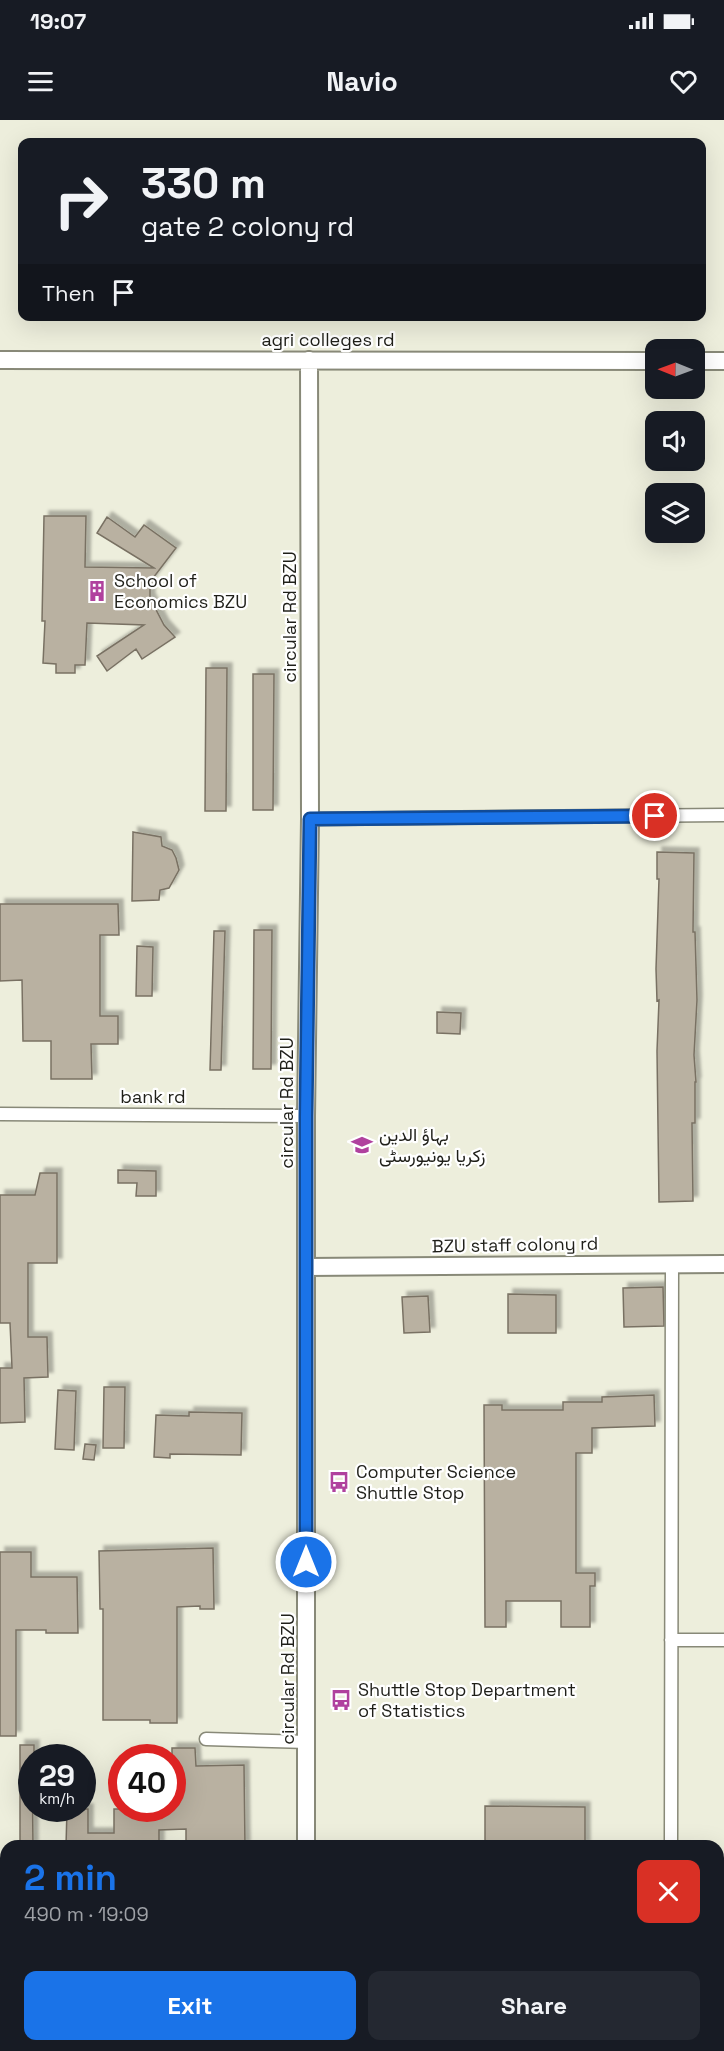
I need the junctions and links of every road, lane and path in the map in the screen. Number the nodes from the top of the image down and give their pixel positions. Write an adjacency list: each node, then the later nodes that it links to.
1 (0, 360): 2 (street, agri colleges rd)
2 (309, 360): 3 (street, agri colleges rd); 7 (street, circular Rd BZU)
3 (645, 361)
4 (705, 361): 5 (street)
5 (724, 361)
6 (724, 815): 7 (street)
7 (310, 819): 9 (street, circular Rd BZU)
8 (0, 1114): 9 (street, bank rd)
9 (306, 1116): 12 (street, circular Rd BZU)
10 (672, 1263): 11 (street, BZU staff colony rd); 12 (street, BZU staff colony rd); 13 (street)
11 (724, 1264)
12 (306, 1267): 16 (street, circular Rd BZU)
13 (671, 1640): 14 (street); 18 (street)
14 (724, 1641)
15 (206, 1739): 16 (street)
16 (308, 1742): 17 (street, circular Rd BZU)
17 (306, 1840)
18 (671, 1840)

